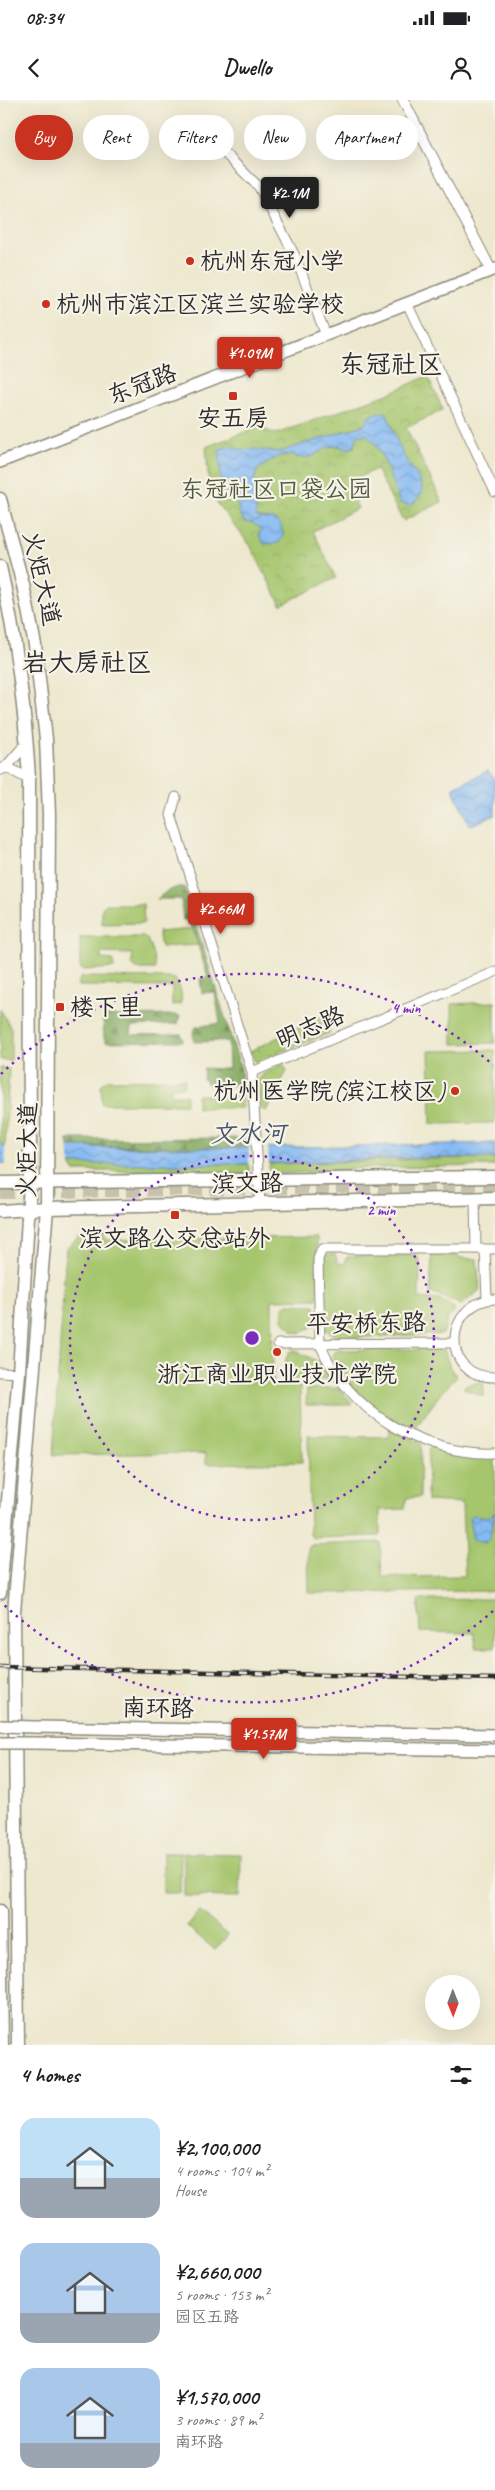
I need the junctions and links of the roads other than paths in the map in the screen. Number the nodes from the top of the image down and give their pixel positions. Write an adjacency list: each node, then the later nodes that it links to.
1 (403, 100): 3 (street)
2 (231, 160): 5 (street)
3 (494, 272): 4 (main road, 东冠路)
4 (407, 303): 5 (main road, 东冠路); 7 (street)
5 (326, 335): 6 (main road, 东冠路)
6 (0, 462)
7 (495, 492)
8 (0, 499): 15 (main road, 火炬大道)
9 (0, 567): 10 (main road, 火炬大道)
10 (27, 743): 11 (street); 12 (main road, 火炬大道)
11 (3, 768): 12 (street)
12 (29, 779): 14 (main road, 火炬大道)
13 (176, 797): 17 (street)
14 (30, 847): 15 (main road); 21 (main road, 火炬大道)
15 (49, 848): 22 (main road, 火炬大道)
16 (495, 972): 17 (street, 明志路)
17 (252, 1072): 18 (street)
18 (259, 1176): 19 (main road, 滨文路); 22 (main road, 滨文路); 25 (street)
19 (495, 1177)
20 (0, 1183): 21 (main road, 滨文路)
21 (30, 1183): 22 (main road, 滨文路); 27 (main road, 火炬大道)
22 (47, 1184): 26 (main road, 火炬大道)
23 (495, 1198): 24 (main road, 滨文路)
24 (475, 1199): 25 (main road, 滨文路); 29 (street)
25 (260, 1204): 26 (main road, 滨文路)
26 (47, 1208): 27 (main road, 滨文路); 47 (main road, 火炬大道)
27 (27, 1210): 28 (main road, 滨文路); 36 (main road, 火炬大道)
28 (0, 1212)
29 (480, 1249): 30 (street); 31 (street); 34 (street)
30 (495, 1250)
31 (491, 1299): 32 (street)
32 (455, 1343): 34 (street, 平安桥东路); 37 (street)
33 (278, 1344): 34 (street, 平安桥东路)
34 (320, 1344): 38 (street)
35 (0, 1372): 36 (street)
36 (19, 1372): 39 (main road, 火炬大道)
37 (495, 1377)
38 (495, 1453)
39 (0, 1593)
40 (0, 1726): 41 (main road, 南环路, bridge)
41 (495, 1735)
42 (0, 1743): 43 (main road, 南环路, bridge)
43 (495, 1750)
44 (0, 1911): 45 (main road)
45 (0, 1926): 46 (main road)
46 (2, 2045)
47 (18, 2045)

